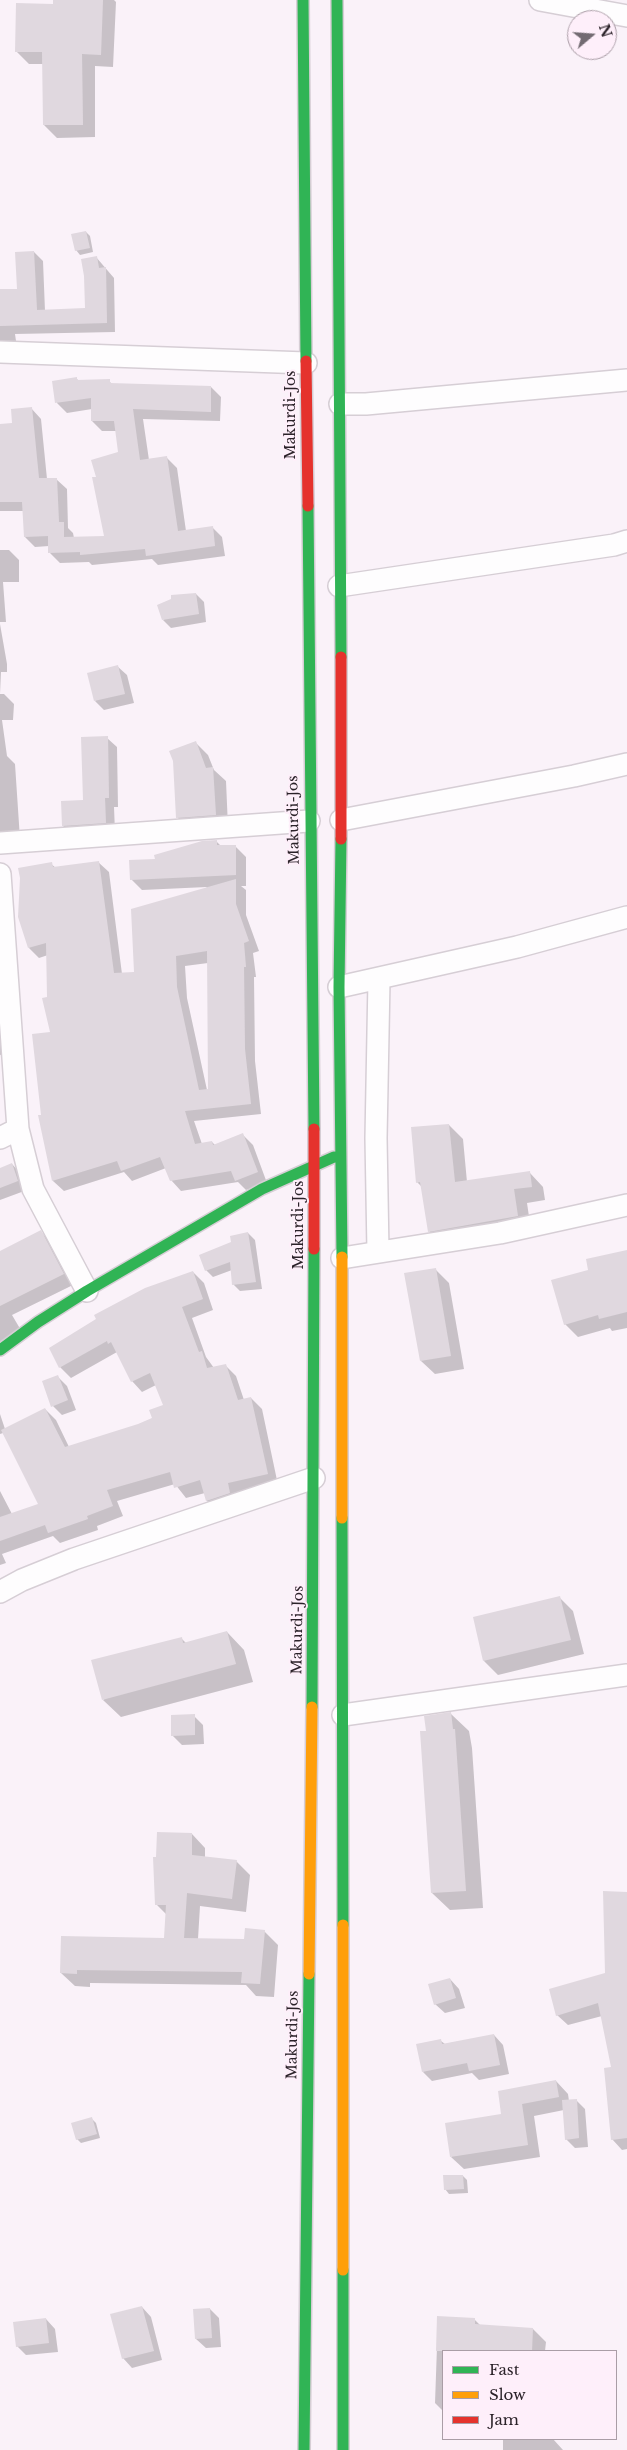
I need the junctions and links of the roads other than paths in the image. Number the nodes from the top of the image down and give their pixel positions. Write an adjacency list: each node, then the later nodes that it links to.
1 (303, 0): 6 (main road, Makurdi-Jos)
2 (337, 0): 8 (main road)
3 (540, 0): 4 (street)
4 (627, 16)
5 (0, 352): 6 (street)
6 (306, 363): 13 (main road, Makurdi-Jos)
7 (627, 380): 8 (street)
8 (340, 404): 10 (main road)
9 (627, 541): 10 (street)
10 (339, 586): 12 (main road)
11 (627, 764): 12 (street)
12 (341, 820): 18 (main road)
13 (309, 821): 14 (street); 23 (main road, Makurdi-Jos)
14 (0, 844)
15 (0, 874): 19 (street)
16 (627, 917): 17 (street)
17 (379, 980): 18 (street); 21 (street)
18 (339, 987): 22 (main road)
19 (6, 1062): 20 (street)
20 (9, 1134): 27 (street)
21 (376, 1138): 22 (street); 25 (street)
22 (342, 1153): 23 (main road); 26 (main road)
23 (314, 1165): 27 (main road); 29 (main road, Makurdi-Jos)
24 (627, 1205): 25 (street)
25 (378, 1252): 26 (street)
26 (342, 1258): 34 (main road)
27 (87, 1290): 28 (main road)
28 (0, 1350)
29 (314, 1478): 30 (street); 35 (main road, Makurdi-Jos)
30 (0, 1592)
31 (627, 1675): 32 (street)
32 (602, 1680): 33 (street); 34 (street)
33 (627, 1689)
34 (343, 1715): 36 (main road)
35 (304, 2450)
36 (343, 2450)

